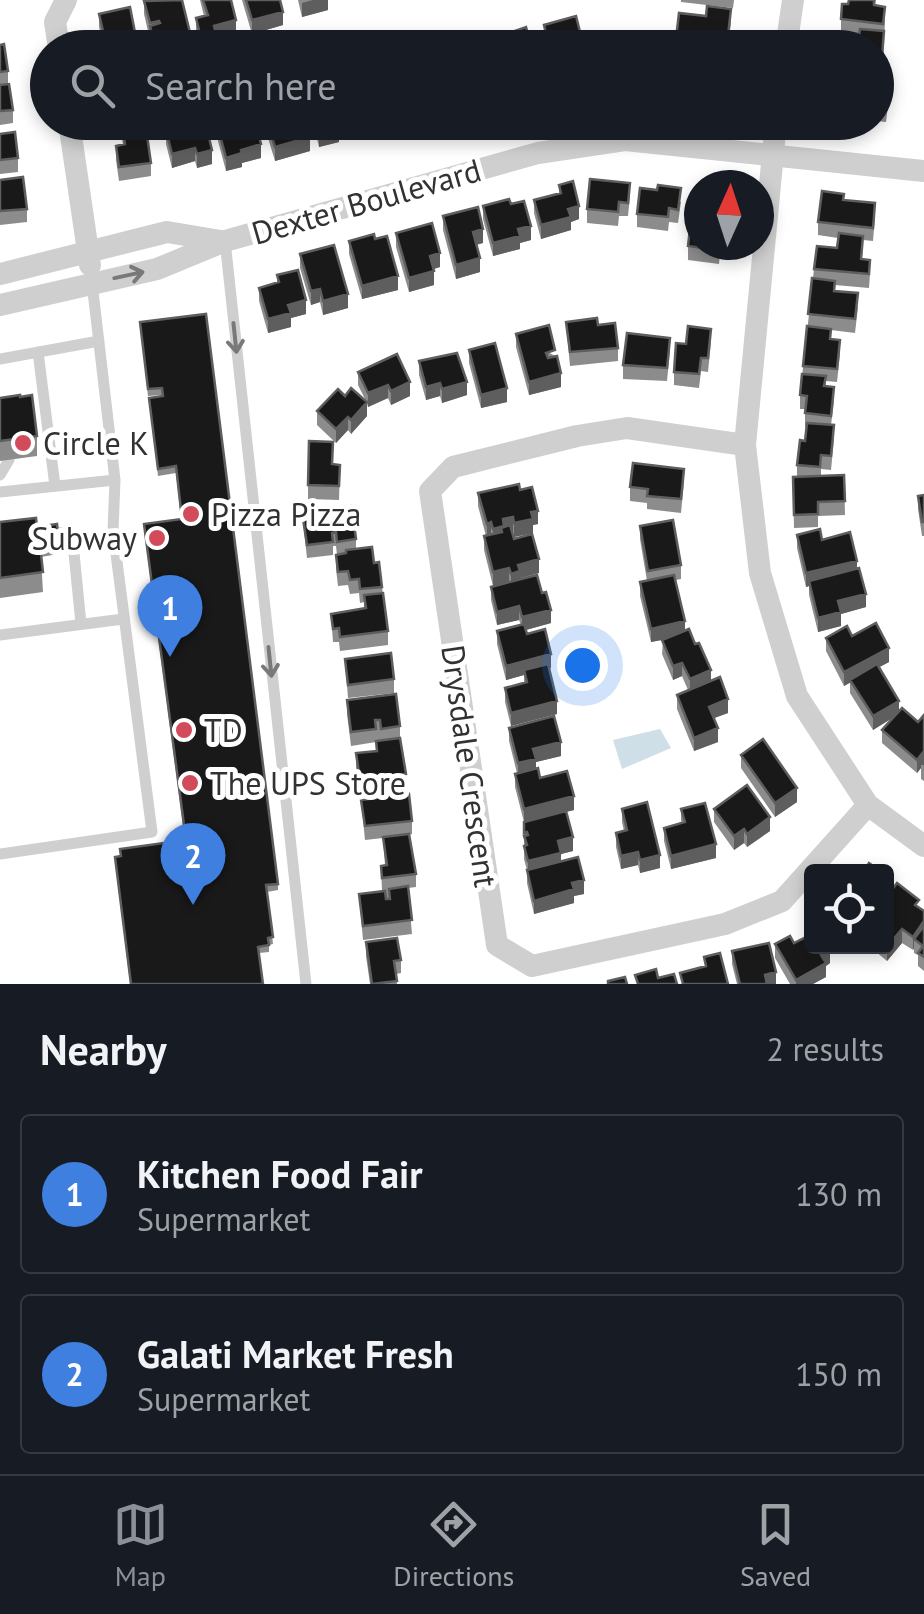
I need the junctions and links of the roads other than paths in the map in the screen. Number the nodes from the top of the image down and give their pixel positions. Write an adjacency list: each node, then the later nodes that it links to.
1 (66, 0): 3 (street)
2 (792, 0): 4 (street)
3 (56, 30)
4 (788, 30)
5 (72, 140): 10 (street)
6 (773, 140): 7 (street)
7 (771, 156): 8 (street, Dexter Boulevard); 9 (street, Dexter Boulevard); 17 (street)
8 (924, 171)
9 (225, 242): 10 (street, Dexter Boulevard); 12 (street, Dexter Boulevard, one-way to 9); 30 (lane, one-way to 30)
10 (88, 252): 11 (street, Dexter Boulevard); 12 (street)
11 (0, 274)
12 (92, 283): 13 (street, Dexter Boulevard); 14 (lane)
13 (0, 305)
14 (98, 341): 15 (lane); 20 (lane)
15 (38, 352): 16 (lane); 21 (lane)
16 (0, 359)
17 (745, 445): 27 (street); 27 (street, Drysdale Crescent)
18 (8, 460): 19 (lane)
19 (0, 475)
20 (115, 480): 21 (lane); 24 (lane)
21 (55, 486): 22 (lane)
22 (0, 492)
23 (31, 534): 25 (lane)
24 (123, 619): 25 (lane); 29 (lane)
25 (82, 624): 26 (lane)
26 (0, 636)
27 (868, 805): 28 (street)
28 (924, 846)
29 (0, 854)
30 (306, 984)

